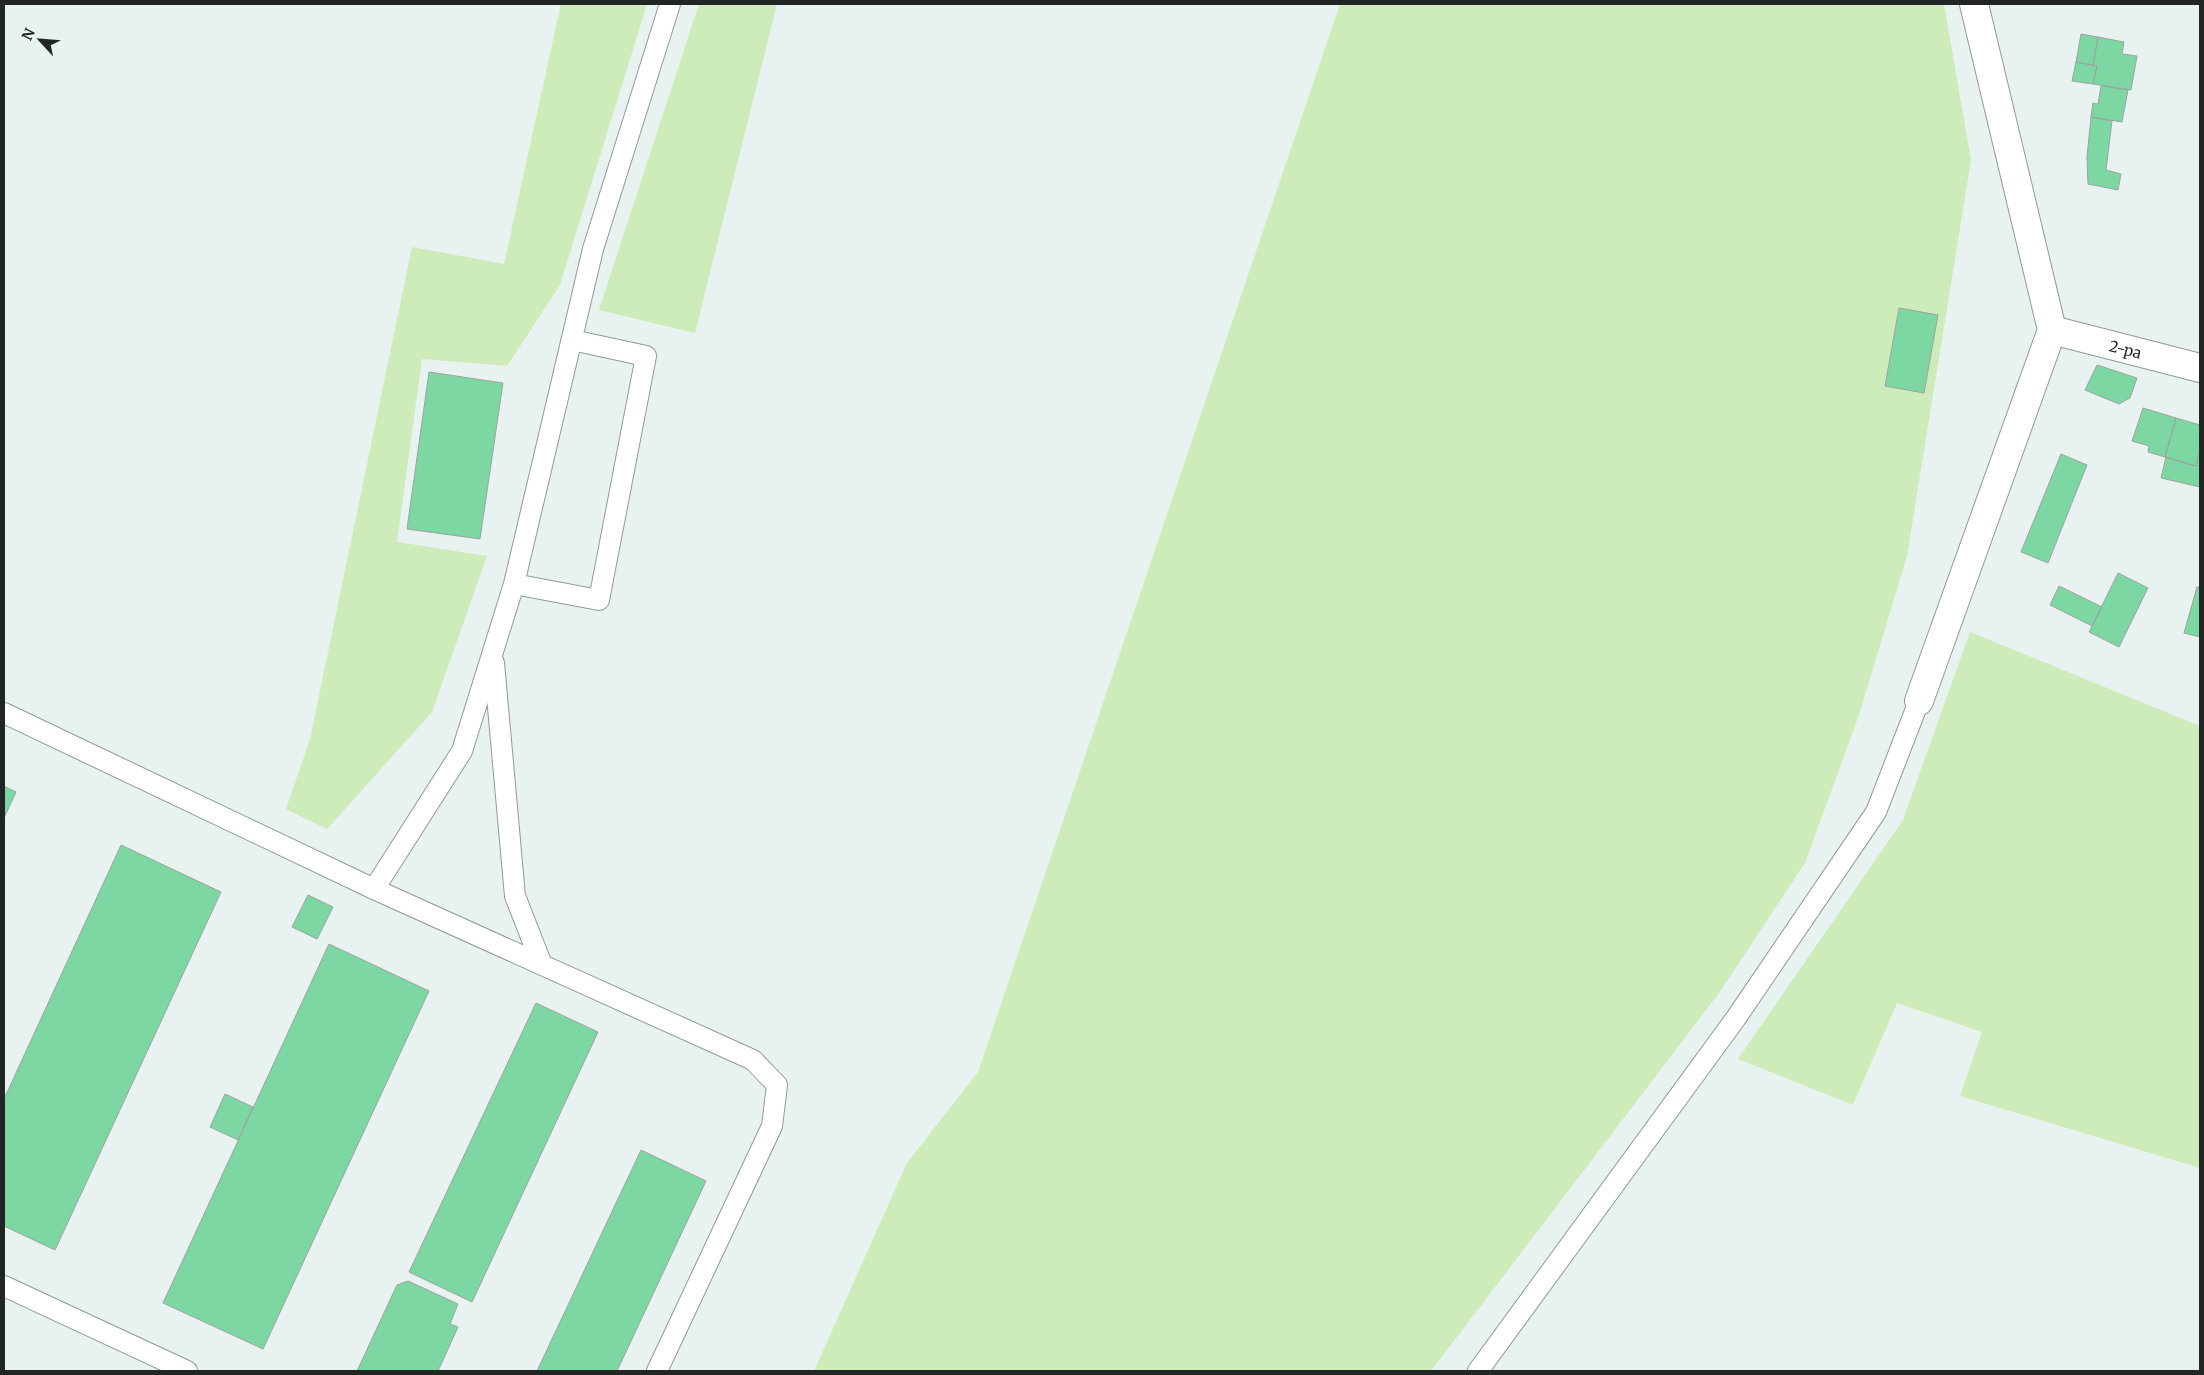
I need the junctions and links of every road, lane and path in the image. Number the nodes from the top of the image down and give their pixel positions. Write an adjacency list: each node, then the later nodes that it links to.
1 (670, 4): 4 (lane)
2 (1974, 4): 3 (street)
3 (2052, 330): 5 (street, 2-ра); 8 (street)
4 (572, 340): 6 (lane); 6 (lane)
5 (2200, 368)
6 (514, 584): 7 (lane)
7 (494, 652): 10 (lane); 11 (lane)
8 (1919, 701): 15 (lane)
9 (4, 713): 10 (lane)
10 (374, 889): 11 (lane)
11 (542, 965): 14 (lane)
12 (4, 1286): 13 (lane)
13 (188, 1371)
14 (657, 1371)
15 (1478, 1371)

